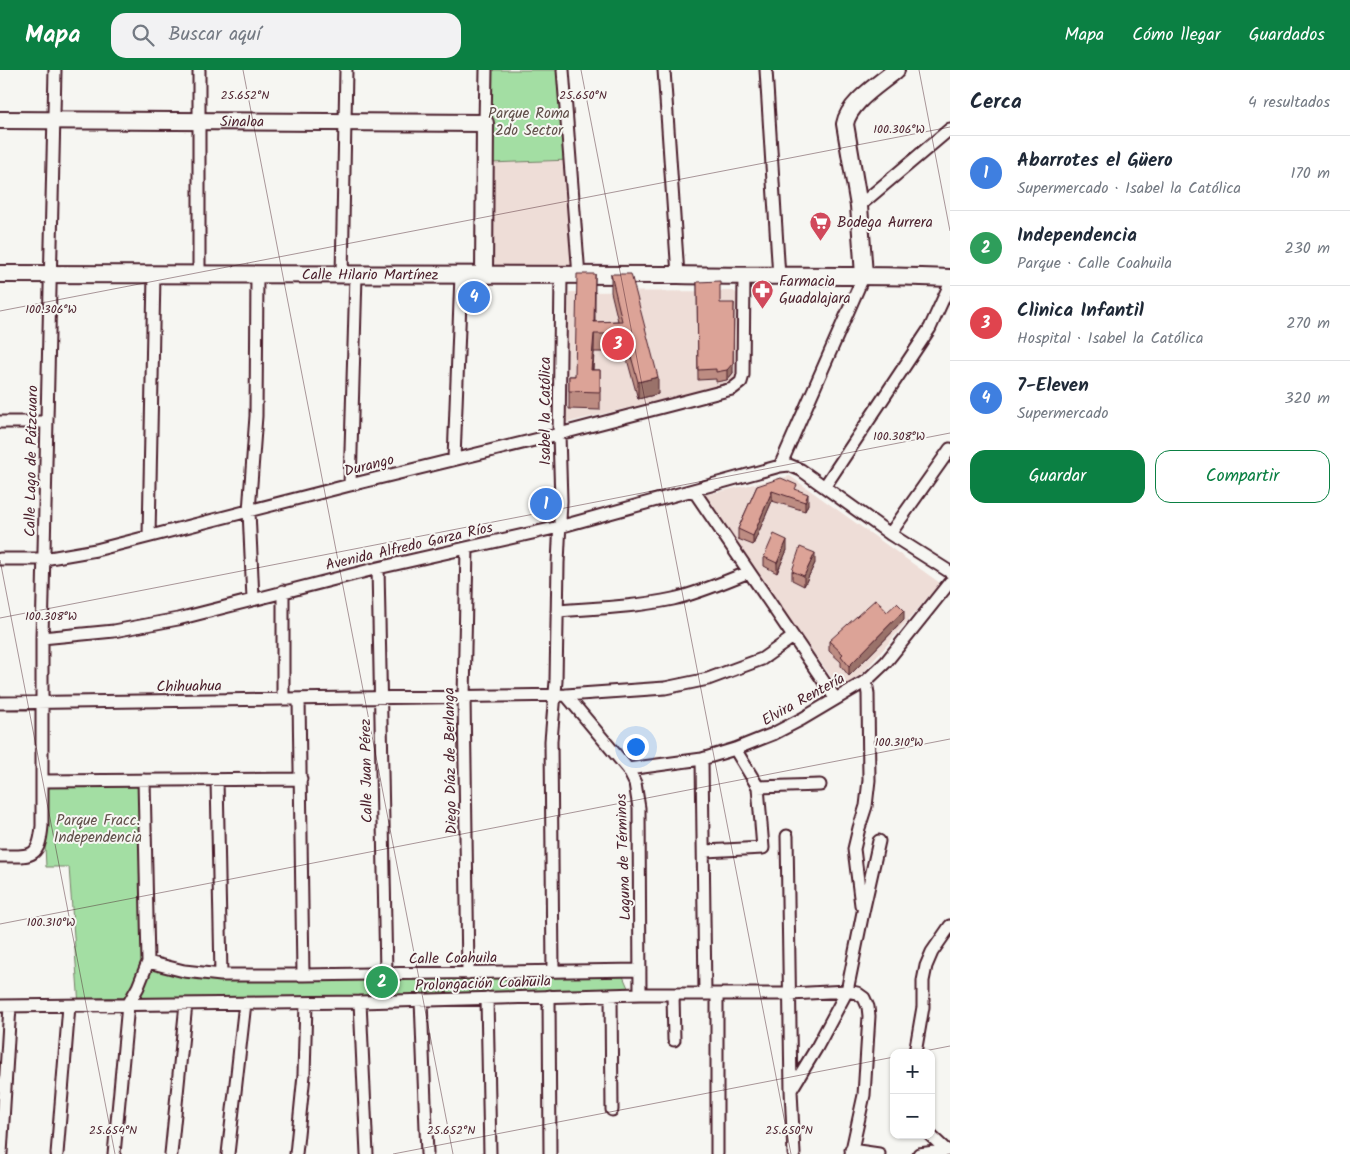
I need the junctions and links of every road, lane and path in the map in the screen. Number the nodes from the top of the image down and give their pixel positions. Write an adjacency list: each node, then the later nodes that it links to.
1 (55, 70): 10 (street, Calle Lago de Pátzcuaro)
2 (199, 70): 11 (street)
3 (346, 70): 12 (street)
4 (486, 70): 13 (street)
5 (564, 70): 27 (street)
6 (664, 70): 24 (street)
7 (766, 70): 28 (street)
8 (896, 70): 15 (street)
9 (0, 120): 10 (street, Sinaloa)
10 (54, 120): 11 (street, Sinaloa); 17 (street, Calle Lago de Pátzcuaro)
11 (199, 122): 12 (street, Sinaloa); 19 (street)
12 (346, 123): 13 (street, Sinaloa); 21 (street)
13 (485, 123): 23 (street)
14 (950, 129): 15 (street)
15 (859, 206): 25 (street)
16 (0, 274): 17 (street, Calle Hilario Martínez)
17 (50, 274): 18 (street, Calle Hilario Martínez); 33 (street, Calle Lago de Pátzcuaro)
18 (154, 275): 19 (street, Calle Hilario Martínez); 44 (street)
19 (199, 275): 20 (street, Calle Hilario Martínez)
20 (257, 275): 21 (street, Calle Hilario Martínez); 41 (street)
21 (349, 275): 22 (street, Calle Hilario Martínez); 38 (street)
22 (461, 275): 23 (street, Calle Hilario Martínez); 36 (street)
23 (484, 275): 26 (street, Calle Hilario Martínez)
24 (678, 275): 27 (street, Calle Hilario Martínez); 29 (street, Calle Hilario Martínez)
25 (864, 275): 28 (street, Calle Hilario Martínez); 30 (street, Calle Hilario Martínez); 37 (street)
26 (561, 276): 27 (street, Calle Hilario Martínez); 34 (street, Isabel la Católica)
27 (579, 276)
28 (779, 276): 29 (street, Calle Hilario Martínez)
29 (744, 277): 34 (street, Durango)
30 (950, 278)
31 (950, 284): 39 (street)
32 (0, 422): 33 (street)
33 (47, 422): 47 (street, Calle Lago de Pátzcuaro)
34 (559, 434): 36 (street, Durango); 42 (street, Isabel la Católica)
35 (950, 449): 43 (street)
36 (454, 459): 38 (street, Durango)
37 (780, 466): 39 (street); 40 (street, Avenida Alfredo Garza Ríos)
38 (350, 485): 41 (street, Durango)
39 (824, 486): 43 (street)
40 (694, 491): 42 (street, Avenida Alfredo Garza Ríos); 49 (street)
41 (249, 511): 44 (street, Durango); 53 (street)
42 (560, 527): 45 (street, Avenida Alfredo Garza Ríos); 54 (street, Isabel la Católica)
43 (890, 534): 50 (street)
44 (149, 536): 47 (street, Durango)
45 (467, 548): 48 (street, Avenida Alfredo Garza Ríos); 59 (street, Diego Díaz de Berlanga)
46 (0, 558): 47 (street, Durango)
47 (44, 559): 56 (street, Calle Lago de Pátzcuaro)
48 (378, 568): 52 (street, Avenida Alfredo Garza Ríos); 60 (street, Calle Juan Pérez)
49 (749, 572): 54 (street); 55 (street)
50 (950, 572)
51 (950, 582): 57 (street, Elvira Rentería)
52 (283, 591): 53 (street, Avenida Alfredo Garza Ríos); 62 (street)
53 (252, 599): 56 (street, Avenida Alfredo Garza Ríos)
54 (557, 611): 58 (street, Isabel la Católica)
55 (793, 637): 58 (street, Chihuahua); 61 (street)
56 (42, 638): 65 (street, Calle Lago de Pátzcuaro)
57 (866, 682): 61 (street, Elvira Rentería); 79 (street)
58 (560, 695): 59 (street, Chihuahua); 68 (street, Laguna de Términos); 83 (street, Isabel la Católica)
59 (464, 697): 60 (street, Chihuahua); 84 (street, Diego Díaz de Berlanga)
60 (379, 698): 63 (street, Chihuahua); 85 (street, Calle Juan Pérez)
61 (835, 698): 66 (street, Elvira Rentería)
62 (283, 699): 63 (street, Chihuahua); 65 (street, Chihuahua)
63 (299, 699): 69 (street)
64 (0, 703): 65 (street, Chihuahua)
65 (42, 703): 72 (street, Calle Lago de Pátzcuaro)
66 (735, 750): 67 (street, Elvira Rentería); 74 (street)
67 (702, 759): 68 (street, Elvira Rentería); 77 (street)
68 (628, 769): 82 (street, Laguna de Términos)
69 (301, 779): 71 (street); 87 (street)
70 (144, 780): 71 (street); 72 (street); 81 (street)
71 (217, 780): 86 (street)
72 (42, 781): 78 (street, Calle Lago de Pátzcuaro)
73 (820, 785): 74 (street)
74 (758, 787): 77 (street)
75 (787, 836): 92 (street)
76 (879, 840): 79 (street)
77 (705, 851): 91 (street)
78 (0, 856)
79 (862, 912): 88 (street)
80 (950, 926): 105 (street)
81 (148, 962): 86 (street, Calle Coahuila); 101 (street)
82 (640, 970): 83 (street, Calle Coahuila); 89 (street, Laguna de Términos)
83 (553, 971): 84 (street, Calle Coahuila)
84 (468, 973): 85 (street, Calle Coahuila)
85 (386, 974): 87 (street, Calle Coahuila)
86 (221, 975): 87 (street, Calle Coahuila)
87 (303, 976)
88 (847, 991): 92 (street, Prolongación Coahuila); 106 (street); 110 (street)
89 (640, 994): 90 (street, Prolongación Coahuila); 94 (street, Prolongación Coahuila)
90 (673, 994): 91 (street, Prolongación Coahuila); 104 (street)
91 (711, 994): 92 (street, Prolongación Coahuila); 121 (street)
92 (790, 994): 106 (street)
93 (549, 996): 94 (street, Prolongación Coahuila); 95 (street, Prolongación Coahuila); 120 (street)
94 (611, 996): 107 (street)
95 (487, 998): 96 (street, Prolongación Coahuila); 119 (street)
96 (421, 1000): 97 (street, Prolongación Coahuila); 118 (street)
97 (360, 1002): 99 (street, Prolongación Coahuila); 117 (street)
98 (245, 1003): 99 (street, Prolongación Coahuila); 100 (street, Prolongación Coahuila); 115 (street)
99 (306, 1003): 116 (street)
100 (186, 1004): 101 (street, Prolongación Coahuila); 114 (street)
101 (128, 1005): 103 (street, Prolongación Coahuila); 113 (street)
102 (5, 1006): 103 (street, Prolongación Coahuila); 111 (street)
103 (69, 1006): 112 (street)
104 (674, 1040)
105 (916, 1049)
106 (791, 1090): 122 (street)
107 (612, 1110)
108 (935, 1139): 109 (street)
109 (948, 1150): 124 (street)
110 (851, 1152): 123 (street)
111 (1, 1154)
112 (57, 1154)
113 (114, 1154)
114 (172, 1154)
115 (228, 1154)
116 (296, 1154)
117 (367, 1154)
118 (427, 1154)
119 (490, 1154)
120 (550, 1154)
121 (716, 1154)
122 (794, 1154)
123 (879, 1154)
124 (919, 1154)

